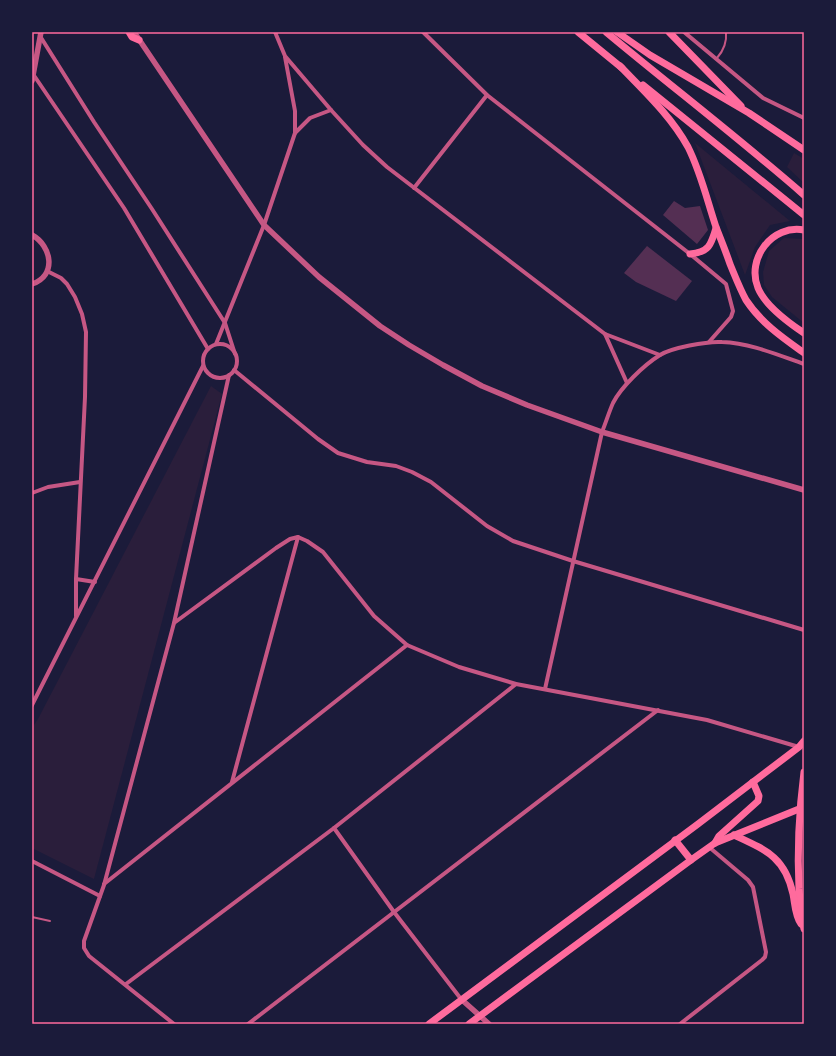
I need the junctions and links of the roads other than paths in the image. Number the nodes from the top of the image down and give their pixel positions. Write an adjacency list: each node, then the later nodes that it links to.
1 (129, 32): 12 (main road)
2 (134, 32): 12 (street)
3 (275, 32): 13 (street)
4 (423, 32): 18 (street)
5 (578, 32): 15 (main road)
6 (606, 32): 27 (main road)
7 (616, 32): 20 (main road)
8 (670, 32): 20 (main road)
9 (684, 32): 14 (street)
10 (726, 32): 14 (lane)
11 (40, 34): 16 (street); 36 (street)
12 (139, 40): 29 (street)
13 (285, 56): 19 (street); 22 (street)
14 (717, 58): 21 (street)
15 (620, 66): 28 (main road); 30 (main road)
16 (33, 73): 17 (street); 41 (street)
17 (32, 81)
18 (487, 96): 26 (street); 33 (street)
19 (331, 110): 22 (street); 26 (street)
20 (749, 113): 23 (main road)
21 (804, 118)
22 (295, 133): 29 (street)
23 (792, 142): 24 (main road); 25 (main road)
24 (804, 147)
25 (804, 150)
26 (414, 188): 38 (street)
27 (804, 195)
28 (804, 215)
29 (264, 225): 36 (street); 50 (street)
30 (716, 228): 33 (main road); 42 (main road)
31 (804, 230): 37 (main road)
32 (32, 235): 34 (street)
33 (690, 254): 39 (street)
34 (47, 271): 35 (street); 51 (street)
35 (32, 284)
36 (225, 323): 40 (street); 43 (street)
37 (804, 333)
38 (605, 334): 44 (street); 49 (street)
39 (709, 342): 44 (street); 45 (street)
40 (216, 344): 41 (street); 43 (street)
41 (208, 348): 46 (street)
42 (804, 353)
43 (236, 354): 47 (street)
44 (660, 355): 49 (street)
45 (804, 364)
46 (203, 366): 48 (street); 57 (street)
47 (234, 370): 48 (street); 55 (street)
48 (229, 376): 59 (street)
49 (627, 384): 50 (street)
50 (602, 432): 52 (street); 55 (street)
51 (80, 482): 53 (street); 56 (street)
52 (804, 490)
53 (32, 493)
54 (298, 537): 59 (street); 61 (street); 68 (street)
55 (573, 561): 60 (street); 63 (street)
56 (76, 579): 57 (street); 58 (street)
57 (95, 582): 58 (street)
58 (76, 619): 64 (street)
59 (174, 623): 77 (street)
60 (804, 630)
61 (407, 645): 62 (street); 68 (street)
62 (516, 684): 63 (street); 71 (street)
63 (545, 689): 65 (street)
64 (32, 705)
65 (658, 710): 66 (street); 79 (street)
66 (801, 744): 69 (main road)
67 (804, 772): 70 (main road)
68 (232, 782): 77 (street)
69 (753, 782): 73 (main road); 74 (main road)
70 (802, 806): 72 (main road); 82 (main road)
71 (334, 828): 79 (street); 83 (street)
72 (734, 835): 74 (main road); 82 (main road)
73 (675, 840): 75 (main road); 84 (main road)
74 (712, 845): 75 (main road); 91 (street)
75 (691, 860): 85 (main road)
76 (32, 861): 78 (street)
77 (104, 885): 78 (street)
78 (100, 896): 83 (street)
79 (394, 912): 84 (street); 87 (street)
80 (32, 917): 81 (lane)
81 (50, 921)
82 (804, 928)
83 (126, 984): 86 (street)
84 (461, 1000): 85 (street); 88 (main road)
85 (480, 1017): 89 (main road); 90 (street)
86 (174, 1024)
87 (248, 1024)
88 (429, 1024)
89 (469, 1024)
90 (489, 1024)
91 (680, 1024)

